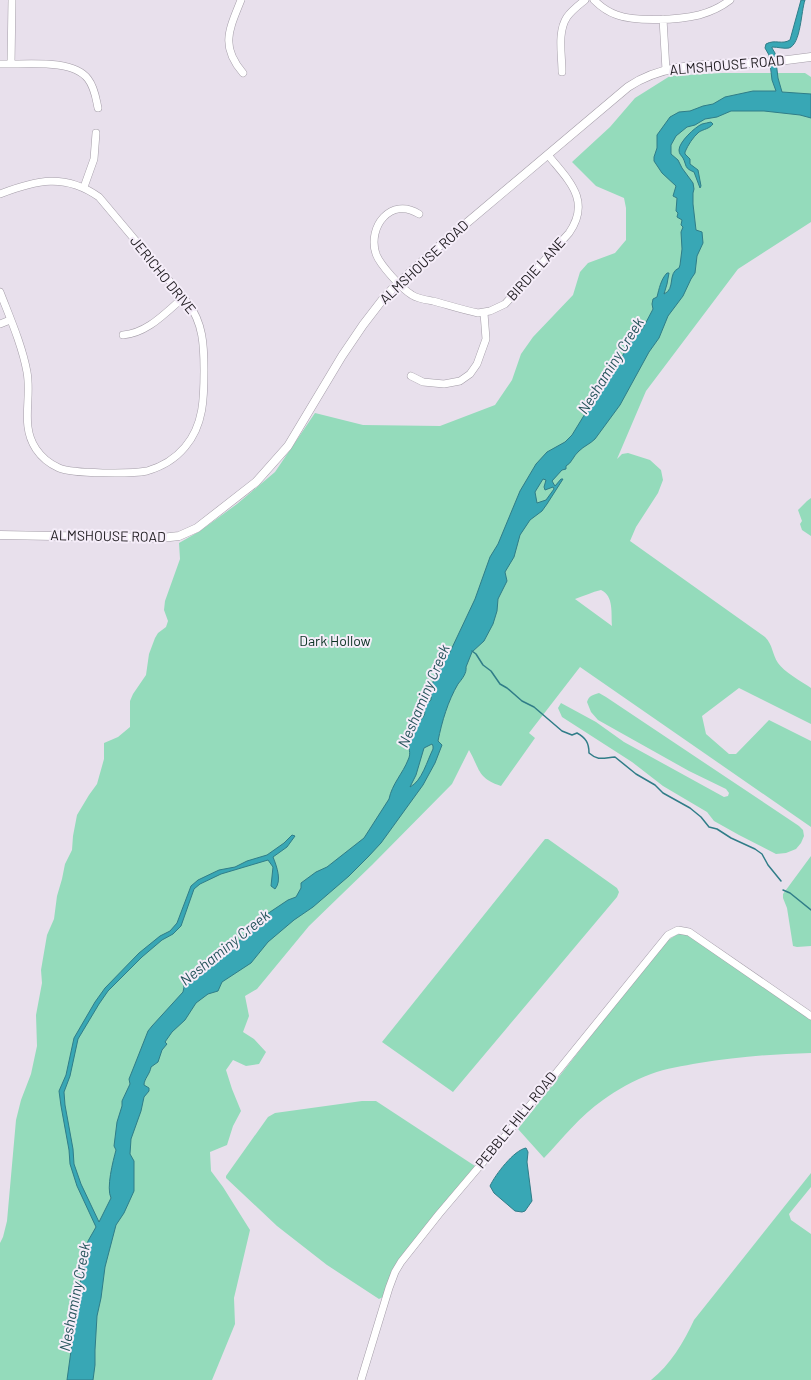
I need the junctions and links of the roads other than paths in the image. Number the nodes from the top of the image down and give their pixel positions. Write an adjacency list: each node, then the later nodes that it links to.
1 (12, 0): 9 (street)
2 (241, 0): 12 (street)
3 (586, 0): 11 (street)
4 (594, 0): 6 (street)
5 (730, 0): 6 (street)
6 (663, 19): 10 (street)
7 (811, 57): 10 (main road, ALMSHOUSE ROAD)
8 (0, 64): 9 (street)
9 (11, 64): 13 (street)
10 (666, 70): 15 (main road, ALMSHOUSE ROAD)
11 (562, 72)
12 (243, 73)
13 (98, 108)
14 (96, 133): 16 (street)
15 (548, 155): 19 (main road, ALMSHOUSE ROAD); 22 (street, BIRDIE LANE)
16 (84, 188): 17 (street, JERICHO DRIVE); 21 (street, JERICHO DRIVE)
17 (0, 194)
18 (419, 214): 19 (street)
19 (399, 283): 22 (street); 27 (main road, ALMSHOUSE ROAD)
20 (0, 292): 23 (street, JERICHO DRIVE)
21 (184, 297): 23 (street, JERICHO DRIVE); 25 (street)
22 (484, 313): 26 (street)
23 (10, 320): 24 (street)
24 (0, 324)
25 (123, 335)
26 (411, 376)
27 (0, 535)
28 (811, 1016): 29 (street, PEBBLE HILL ROAD)
29 (360, 1380)

